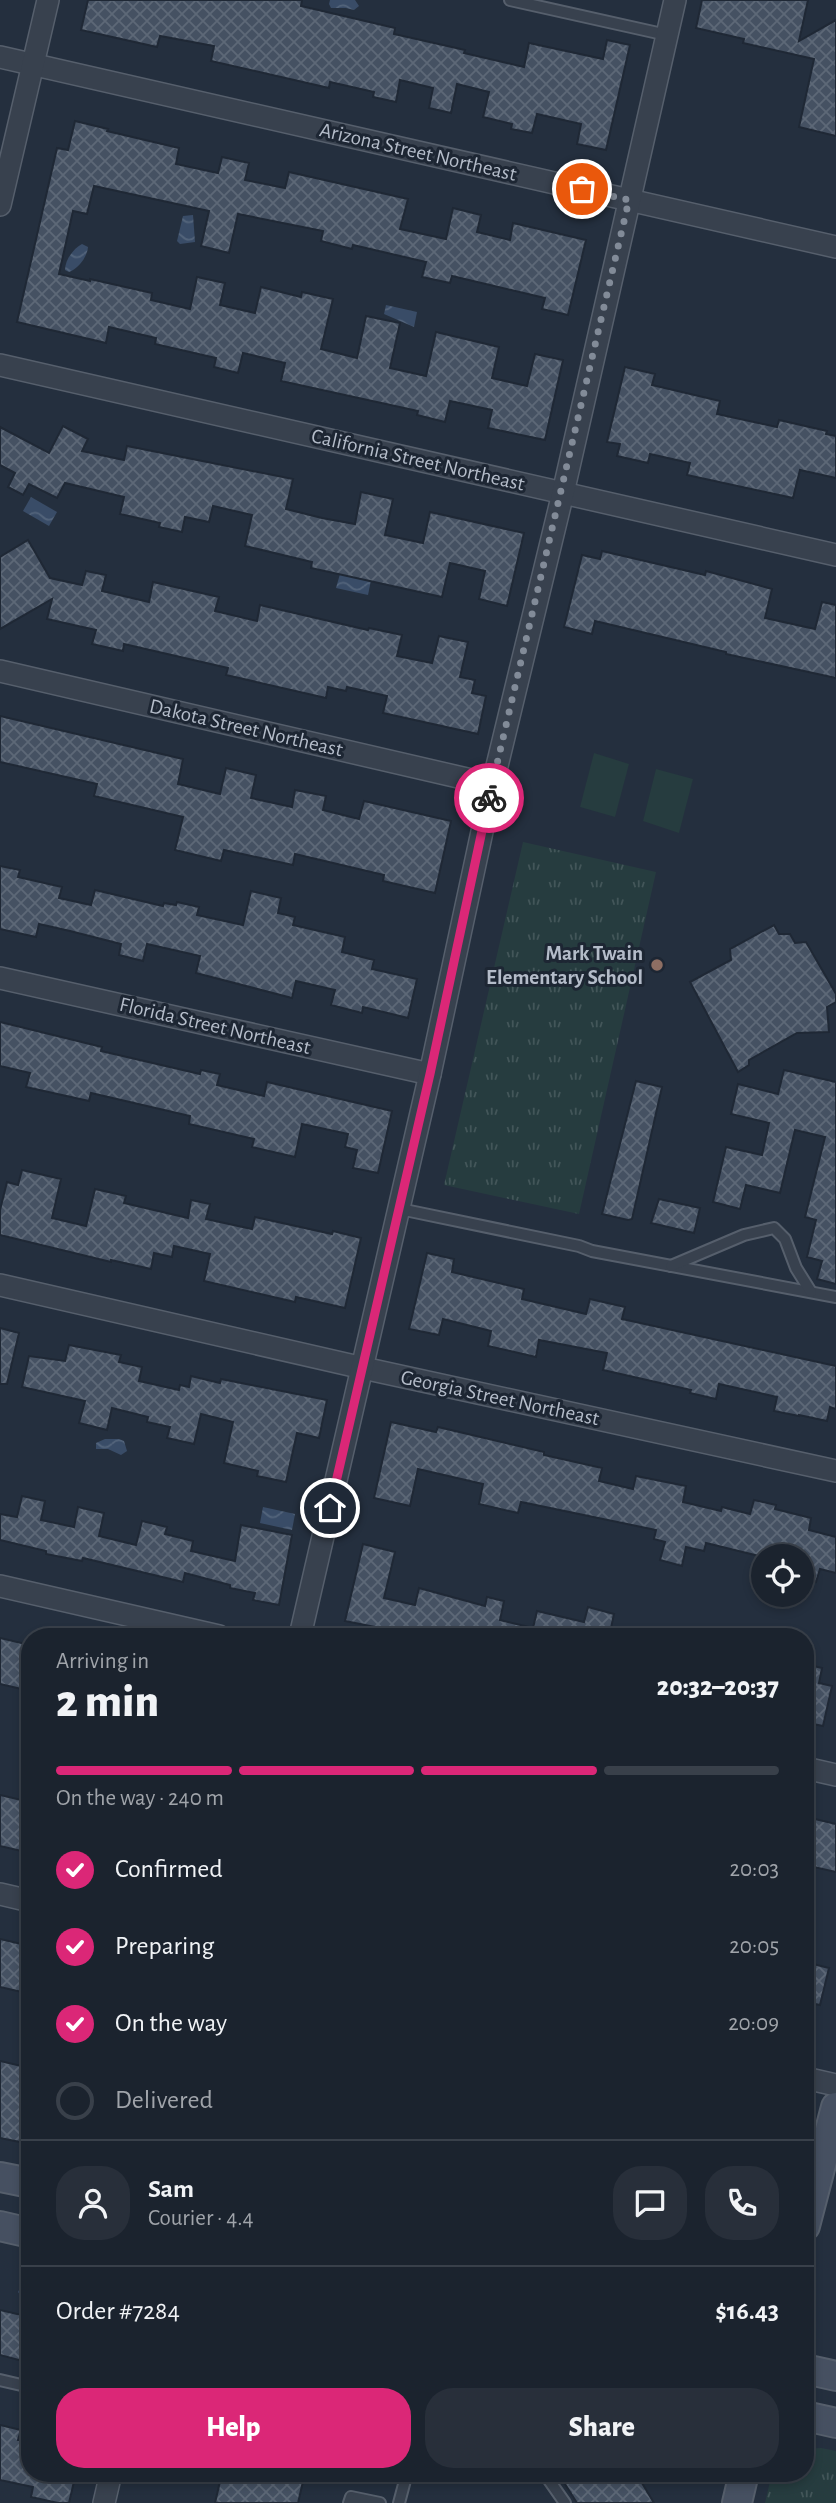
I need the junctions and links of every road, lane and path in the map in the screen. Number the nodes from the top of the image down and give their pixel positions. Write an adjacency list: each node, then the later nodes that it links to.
1 (48, 0): 6 (street)
2 (510, 0): 4 (lane)
3 (675, 0): 4 (street)
4 (667, 35): 7 (street)
5 (0, 57): 6 (street, Arizona Street Northeast)
6 (32, 64): 7 (street, Arizona Street Northeast); 8 (street)
7 (629, 200): 9 (street, Arizona Street Northeast); 11 (street)
8 (0, 205)
9 (836, 247)
10 (0, 365): 11 (street, California Street Northeast)
11 (562, 492): 12 (street, California Street Northeast); 14 (street)
12 (836, 555)
13 (0, 670): 14 (street, Dakota Street Northeast)
14 (492, 785): 16 (street)
15 (0, 978): 16 (street, Florida Street Northeast)
16 (430, 1074): 17 (street)
17 (400, 1209): 18 (lane); 22 (street)
18 (671, 1266): 20 (lane); 20 (lane)
19 (0, 1285): 22 (street, Georgia Street Northeast)
20 (811, 1292): 21 (lane)
21 (836, 1297)
22 (363, 1368): 23 (street, Georgia Street Northeast); 26 (street)
23 (836, 1471)
24 (0, 1587): 25 (street)
25 (183, 1628)
26 (302, 1628)
27 (814, 1770): 28 (street)
28 (836, 1775)
29 (0, 1894): 30 (street)
30 (21, 1899)
31 (814, 2080): 32 (street)
32 (836, 2085)
33 (834, 2124): 36 (street)
34 (0, 2177): 35 (street)
35 (21, 2181)
36 (814, 2194)
37 (0, 2226): 38 (street)
38 (21, 2231)
39 (814, 2371): 40 (street)
40 (836, 2376)
41 (0, 2380): 42 (lane)
42 (21, 2385)
43 (814, 2418): 44 (street)
44 (836, 2423)
45 (109, 2482): 49 (street)
46 (405, 2482): 52 (lane)
47 (550, 2482): 53 (lane)
48 (742, 2482): 54 (street)
49 (104, 2503)
50 (349, 2503): 51 (lane)
51 (380, 2503)
52 (399, 2503)
53 (565, 2503)
54 (737, 2503)

